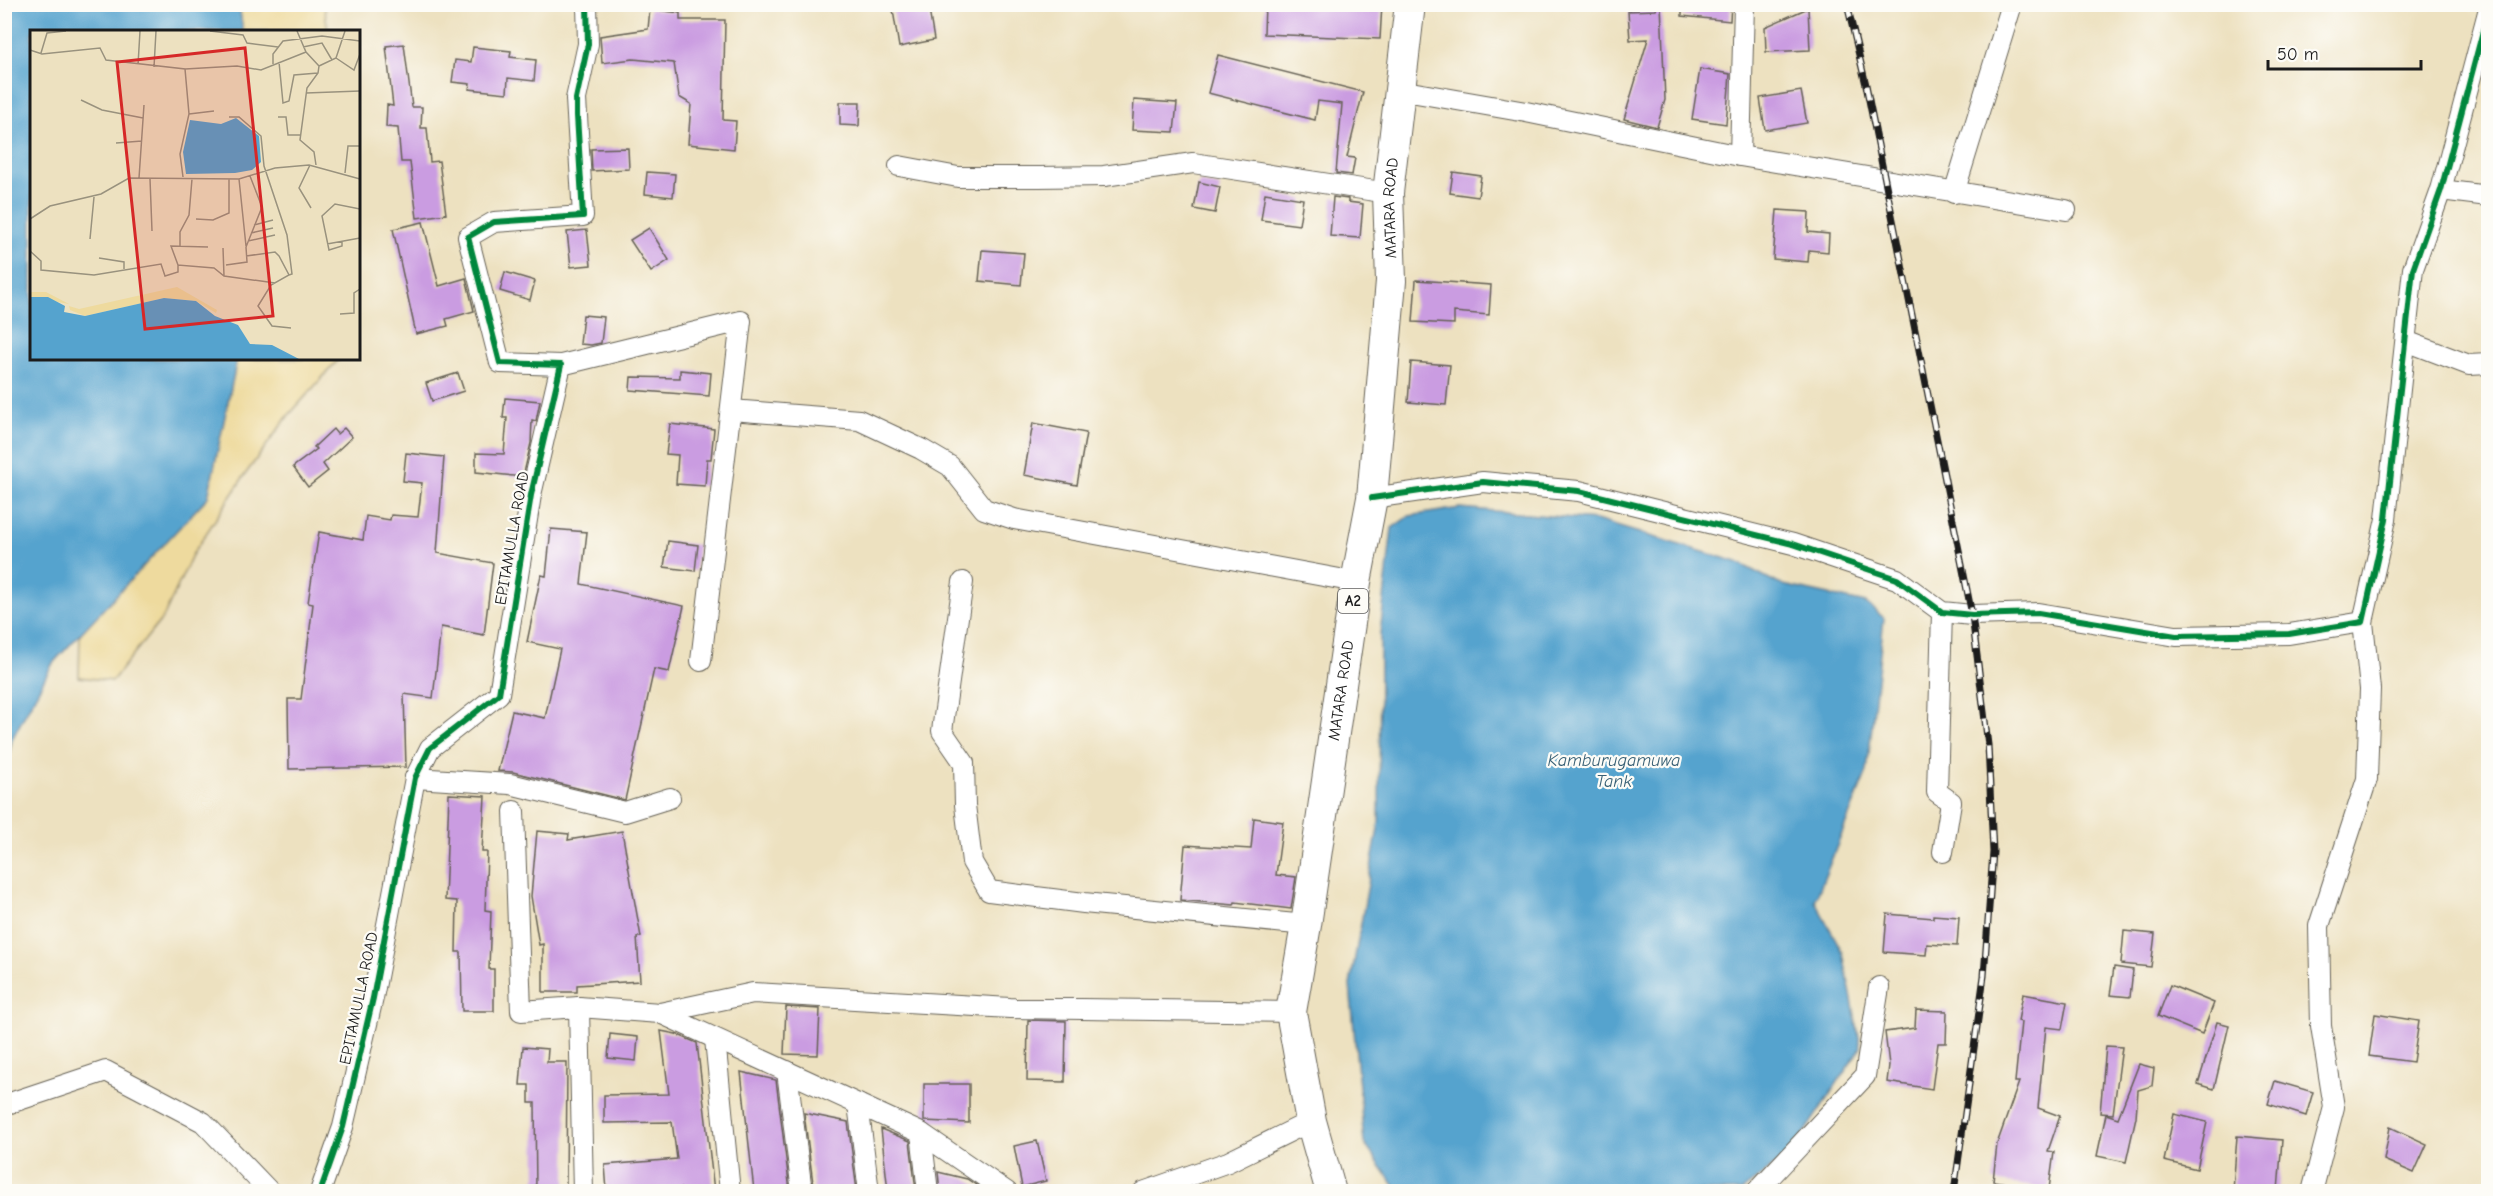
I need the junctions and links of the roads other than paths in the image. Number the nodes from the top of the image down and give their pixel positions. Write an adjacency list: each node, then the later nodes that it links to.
1 (587, 4): 16 (street)
2 (1410, 4): 6 (highway, MATARA ROAD / A2)
3 (1743, 4): 7 (street)
4 (2012, 4): 11 (street)
5 (2488, 12): 9 (street)
6 (1399, 90): 7 (street); 10 (highway, MATARA ROAD / A2)
7 (1740, 156): 11 (street)
8 (899, 166): 10 (street)
9 (2441, 190): 12 (street); 14 (street)
10 (1388, 193): 18 (highway, MATARA ROAD / A2)
11 (1953, 193): 13 (street)
12 (2488, 196)
13 (2066, 210)
14 (2406, 341): 15 (street); 22 (street)
15 (2488, 364)
16 (561, 365): 17 (street); 24 (street, EPITAMULLA ROAD)
17 (731, 410): 20 (street); 23 (street)
18 (1372, 498): 20 (highway, MATARA ROAD / A2); 21 (street)
19 (963, 582): 28 (street)
20 (1356, 582): 28 (highway, MATARA ROAD / A2)
21 (1942, 612): 22 (street); 27 (street)
22 (2363, 622): 50 (street)
23 (701, 661)
24 (415, 778): 25 (street); 40 (street, EPITAMULLA ROAD)
25 (670, 798)
26 (514, 810): 30 (street)
27 (1943, 852)
28 (1306, 925): 32 (highway, MATARA ROAD / A2)
29 (1879, 987): 49 (street)
30 (579, 1007): 31 (street); 41 (street)
31 (660, 1012): 32 (street); 33 (street)
32 (1291, 1012): 37 (highway, MATARA ROAD / A2)
33 (715, 1039): 34 (street); 42 (street)
34 (787, 1071): 35 (street); 43 (street)
35 (858, 1104): 38 (street); 44 (street)
36 (4, 1105): 39 (street)
37 (1311, 1121): 47 (street); 48 (highway, MATARA ROAD / A2)
38 (921, 1133): 45 (street); 46 (street)
39 (270, 1191)
40 (320, 1191)
41 (584, 1191)
42 (730, 1191)
43 (802, 1191)
44 (869, 1191)
45 (928, 1191)
46 (1007, 1191)
47 (1143, 1191)
48 (1331, 1191)
49 (1756, 1191)
50 (2312, 1191)

